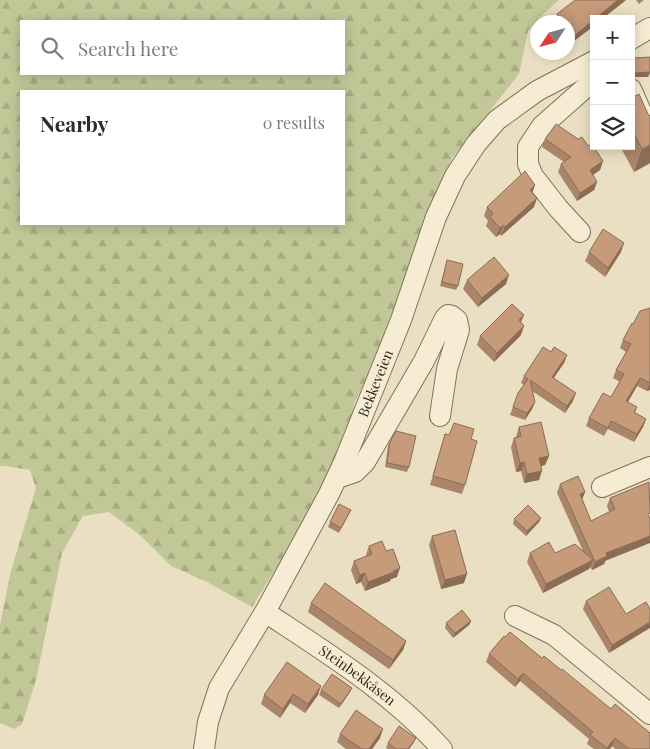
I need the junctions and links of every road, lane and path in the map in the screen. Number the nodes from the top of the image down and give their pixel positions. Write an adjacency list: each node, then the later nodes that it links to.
1 (590, 63): 8 (street, Bekkeveien)
2 (590, 84): 5 (street)
3 (635, 98): 4 (street)
4 (650, 132)
5 (580, 232)
6 (440, 416): 8 (street)
7 (650, 467): 9 (street)
8 (337, 478): 10 (street, Bekkeveien)
9 (602, 486)
10 (265, 612): 13 (street, Bekkeveien); 14 (street, Steinbekkåsen)
11 (515, 616): 12 (street)
12 (650, 714)
13 (204, 749)
14 (442, 749)

